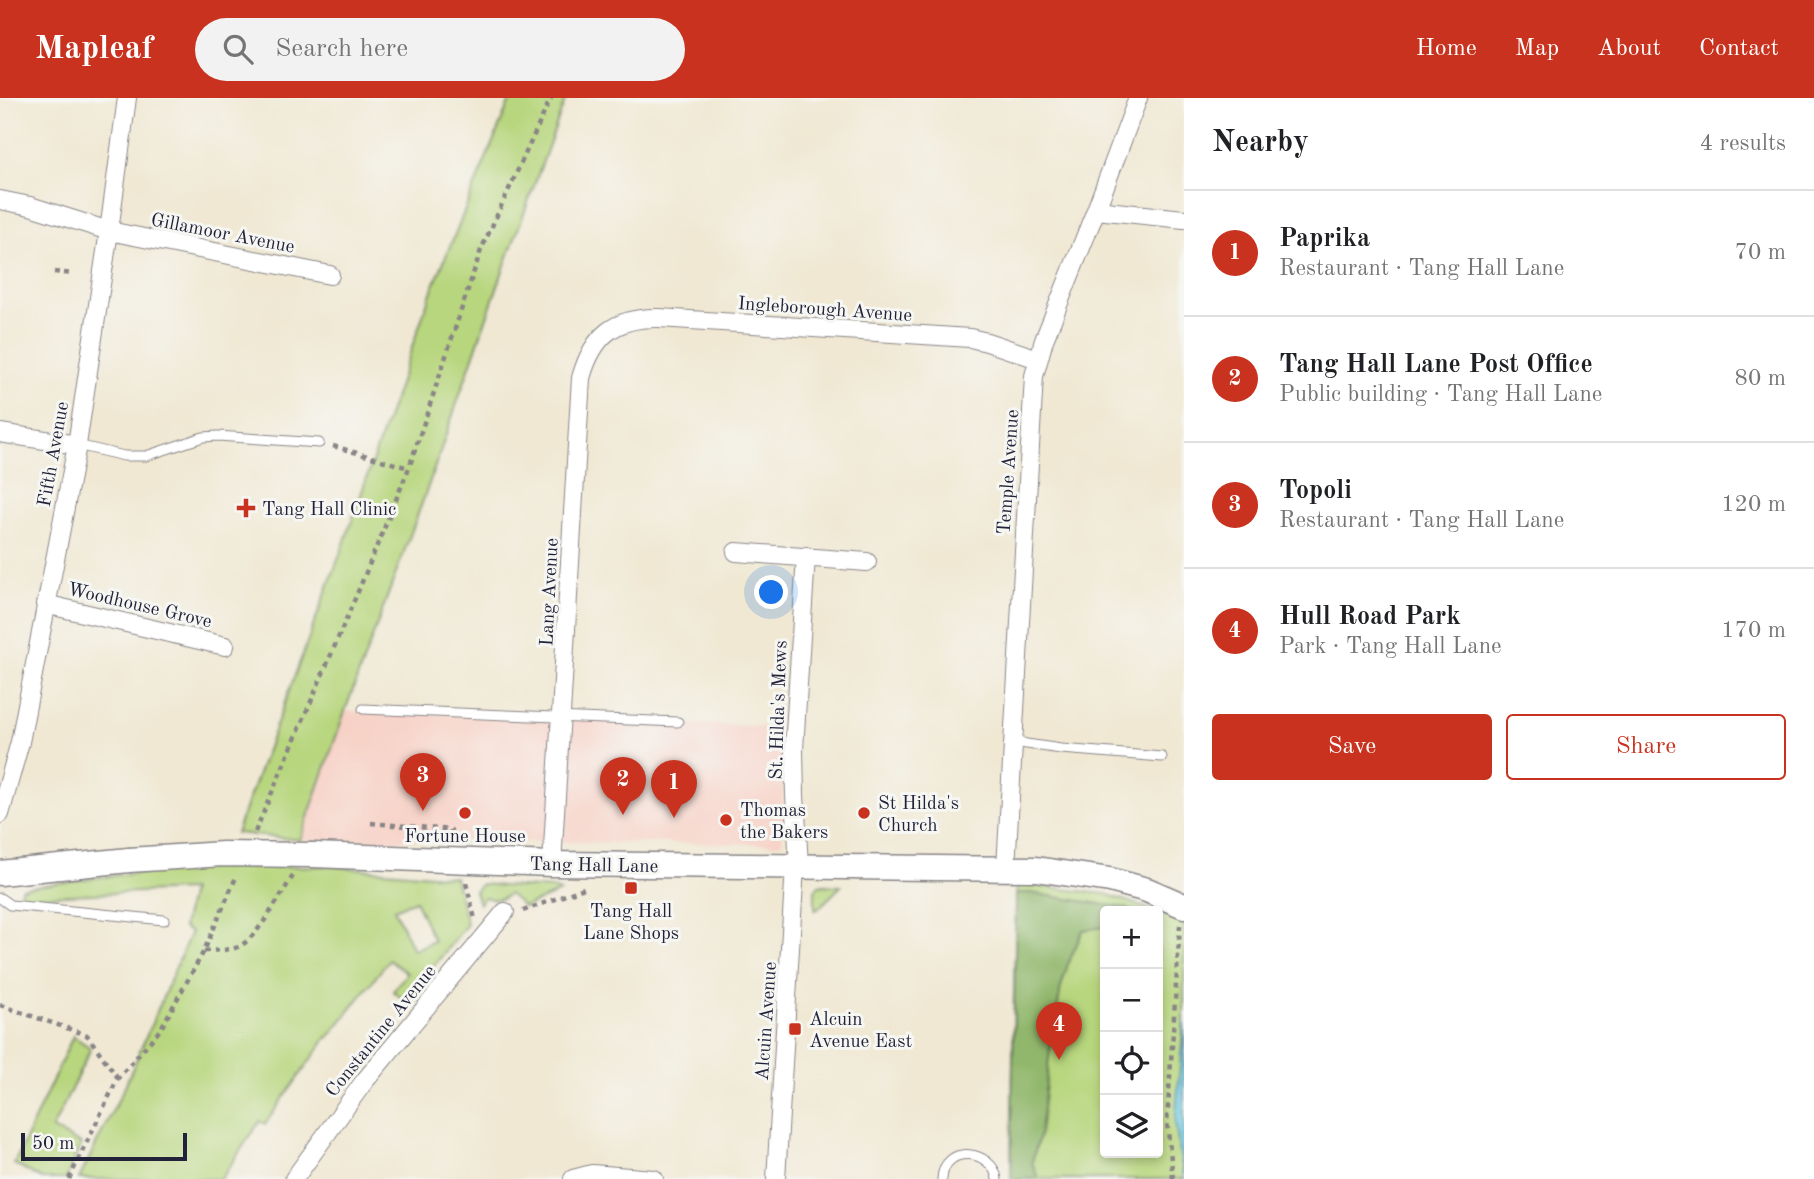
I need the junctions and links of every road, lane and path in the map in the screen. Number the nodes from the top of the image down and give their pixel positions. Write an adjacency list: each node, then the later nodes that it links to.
1 (127, 98): 7 (street, Fifth Avenue)
2 (551, 98): 16 (path)
3 (1138, 98): 5 (street, Temple Avenue)
4 (0, 200): 7 (street, Gillamoor Avenue)
5 (1096, 210): 6 (street); 12 (street, Temple Avenue)
6 (1184, 219)
7 (109, 230): 10 (street, Gillamoor Avenue); 15 (street, Fifth Avenue)
8 (54, 272): 9 (path)
9 (73, 274)
10 (330, 275)
11 (609, 331): 12 (street, Ingleborough Avenue); 23 (street, Lang Avenue)
12 (1038, 359): 25 (street, Temple Avenue)
13 (0, 433): 15 (street)
14 (319, 443): 15 (lane); 16 (path)
15 (76, 444): 20 (street, Fifth Avenue)
16 (410, 467): 30 (path)
17 (736, 552): 18 (street)
18 (806, 556): 19 (street); 35 (street, St. Hilda's Mews)
19 (867, 562)
20 (46, 604): 21 (street, Woodhouse Grove); 27 (street, Fifth Avenue)
21 (225, 646)
22 (363, 709): 23 (lane)
23 (562, 717): 24 (lane); 33 (street, Lang Avenue)
24 (678, 722)
25 (1013, 742): 26 (lane); 36 (street, Temple Avenue)
26 (1162, 757)
27 (0, 814)
28 (371, 823): 29 (path)
29 (451, 830)
30 (253, 836)
31 (313, 855): 32 (street, Tang Hall Lane); 37 (street, Tang Hall Lane, bridge); 44 (path)
32 (460, 860): 33 (street, Tang Hall Lane); 43 (path)
33 (552, 864): 34 (street, Tang Hall Lane)
34 (616, 864): 35 (street, Tang Hall Lane); 41 (path)
35 (797, 866): 36 (street, Tang Hall Lane); 51 (street, Alcuin Avenue)
36 (1006, 868): 40 (street, Tang Hall Lane)
37 (0, 873)
38 (237, 874): 44 (path)
39 (0, 898): 42 (lane)
40 (1183, 906): 54 (path)
41 (505, 912): 43 (street, Constantine Avenue)
42 (164, 920)
43 (481, 940): 48 (street, Constantine Avenue)
44 (204, 951): 46 (path)
45 (0, 1005): 46 (path)
46 (118, 1078): 47 (path)
47 (69, 1179)
48 (294, 1179)
49 (573, 1179): 50 (street)
50 (653, 1179)
51 (776, 1179)
52 (942, 1179): 53 (lane)
53 (997, 1179)
54 (1173, 1179)

